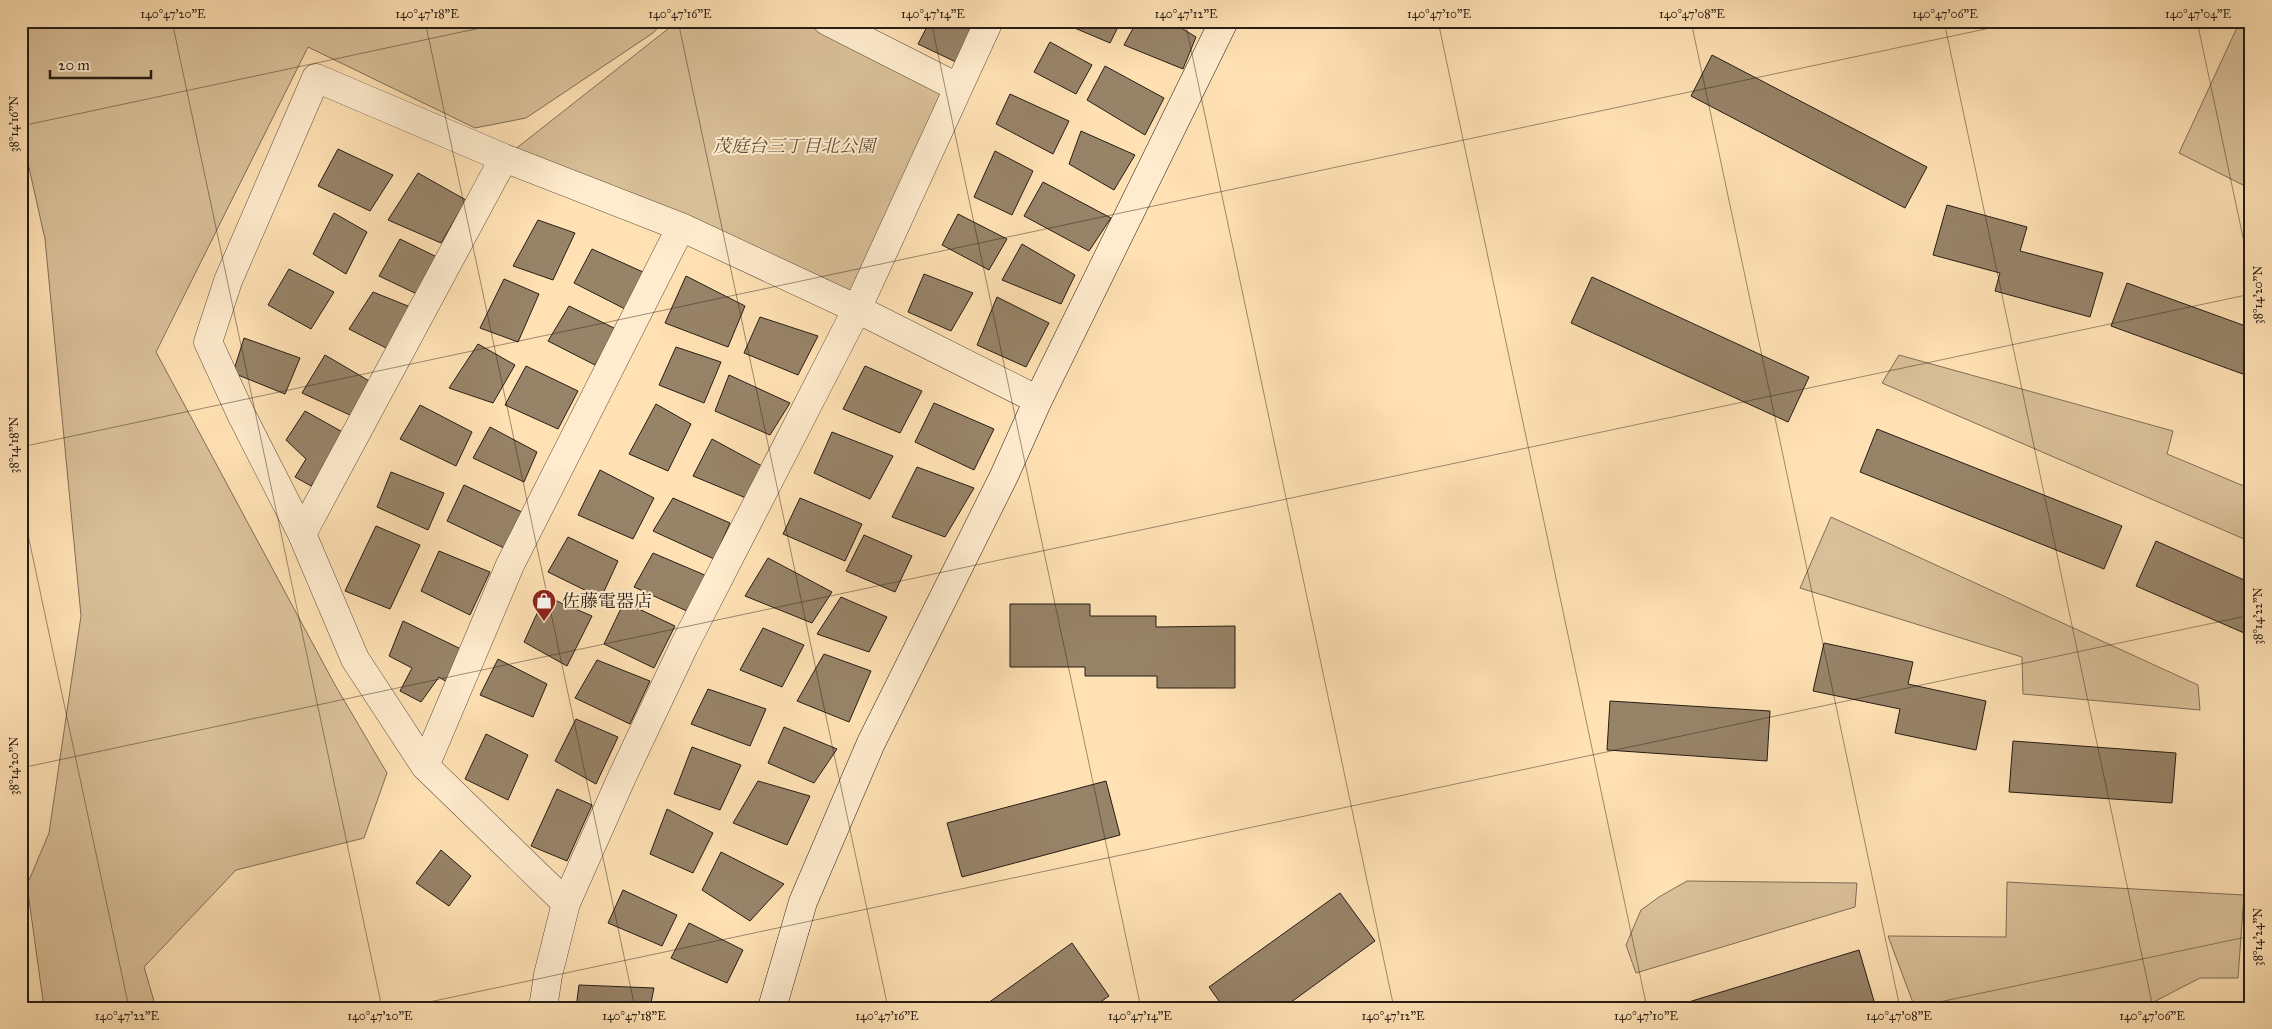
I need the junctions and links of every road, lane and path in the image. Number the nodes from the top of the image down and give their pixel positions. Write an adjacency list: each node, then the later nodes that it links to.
1 (827, 21): 4 (street)
2 (988, 21): 4 (street)
3 (1224, 21): 8 (street)
4 (957, 88): 7 (street)
5 (504, 158): 6 (street); 9 (street); 9 (street)
6 (681, 227): 7 (street); 10 (street)
7 (857, 309): 8 (street); 11 (street)
8 (1038, 400): 13 (street)
9 (302, 534): 10 (street)
10 (425, 766): 11 (street)
11 (566, 903): 12 (street)
12 (543, 1008)
13 (772, 1008)

